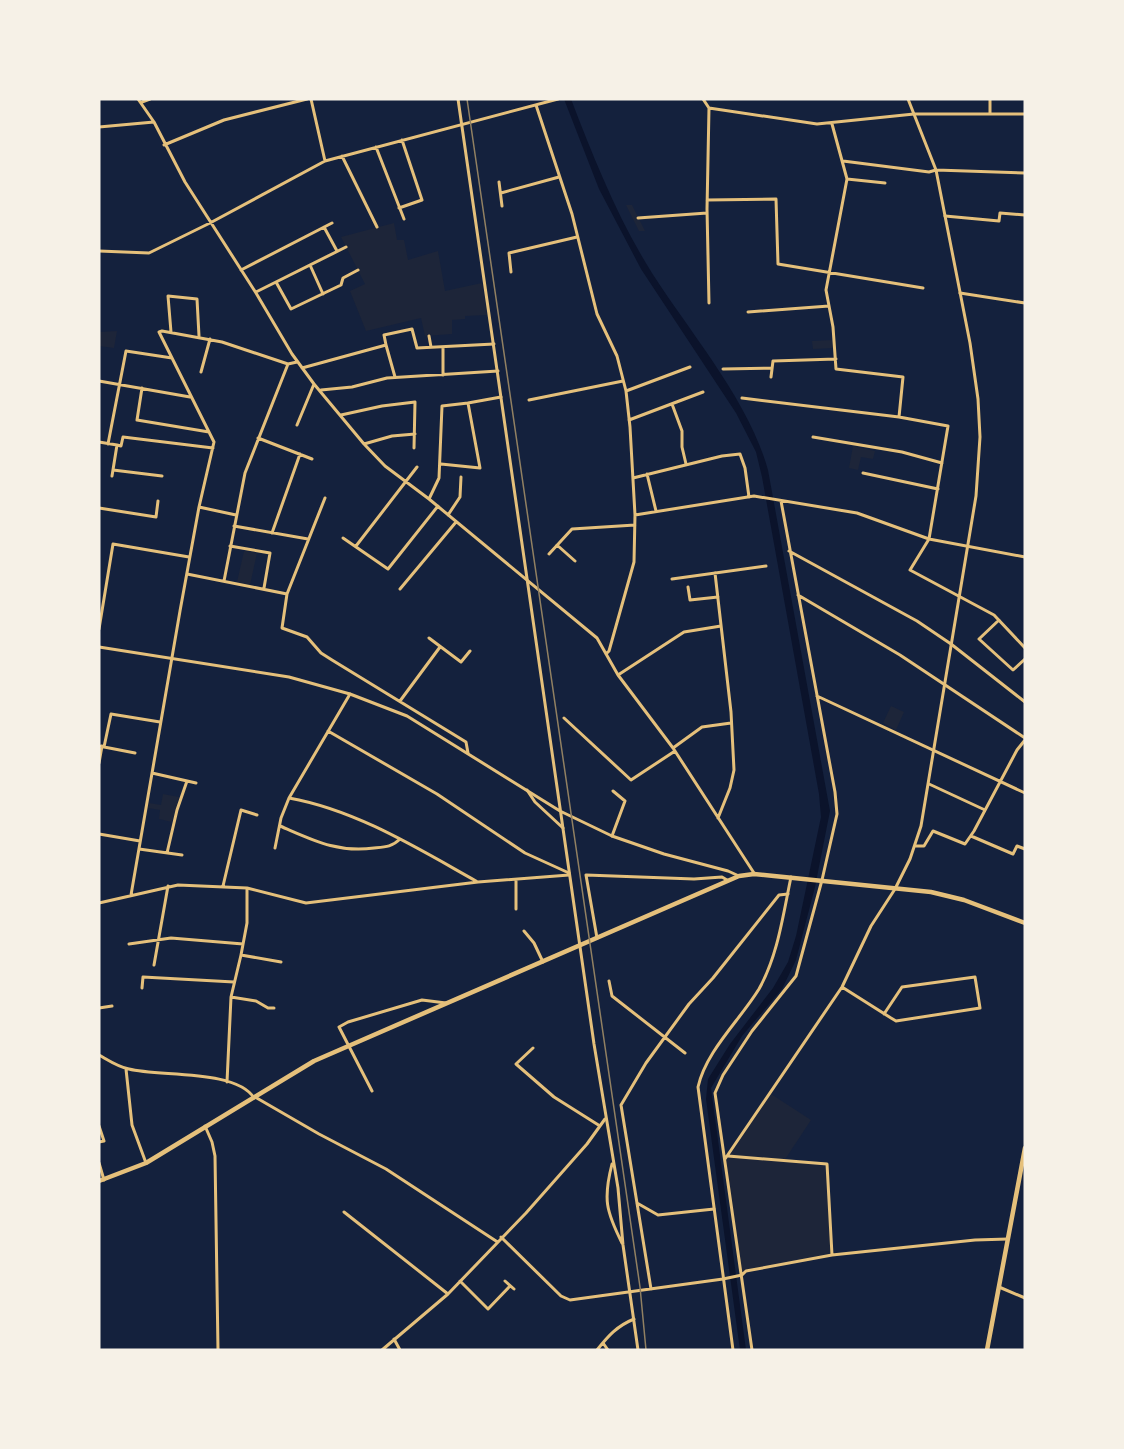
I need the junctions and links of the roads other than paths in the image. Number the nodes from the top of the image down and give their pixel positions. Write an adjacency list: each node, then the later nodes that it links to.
1 (150, 99): 9 (street)
2 (309, 99): 20 (street); 23 (street)
3 (458, 99): 16 (street)
4 (558, 99): 8 (street)
5 (703, 99): 11 (street)
6 (908, 99): 12 (street)
7 (990, 99): 13 (street)
8 (549, 100): 10 (street)
9 (140, 101): 15 (street)
10 (536, 105): 16 (street); 27 (street)
11 (709, 108): 17 (street); 32 (street)
12 (914, 114): 13 (street); 17 (street); 25 (street)
13 (990, 114): 14 (street)
14 (1025, 114)
15 (154, 122): 18 (street); 20 (street)
16 (462, 124): 19 (street); 66 (street)
17 (832, 124): 24 (street)
18 (99, 127)
19 (402, 140): 21 (street); 34 (street)
20 (164, 145): 40 (street)
21 (376, 147): 22 (street); 34 (street)
22 (342, 156): 23 (street); 43 (street)
23 (325, 161): 40 (street)
24 (843, 161): 25 (street); 28 (street)
25 (936, 170): 26 (street); 37 (street)
26 (1025, 173)
27 (560, 177): 31 (street); 44 (street)
28 (848, 179): 30 (street); 52 (street)
29 (499, 182): 31 (street)
30 (885, 183)
31 (501, 193): 33 (street)
32 (707, 200): 35 (street); 52 (street)
33 (502, 206)
34 (399, 208): 39 (street)
35 (707, 213): 38 (street); 58 (street)
36 (1025, 215): 37 (street)
37 (945, 216): 56 (street)
38 (638, 218)
39 (404, 219)
40 (210, 223): 46 (street); 49 (street)
41 (332, 223): 42 (street)
42 (324, 227): 47 (street); 49 (street)
43 (377, 227)
44 (578, 237): 51 (street); 84 (street)
45 (346, 247): 47 (street)
46 (99, 251)
47 (337, 252): 48 (street)
48 (310, 265): 53 (street); 57 (street)
49 (241, 270): 55 (street)
50 (358, 270): 57 (street)
51 (511, 272)
52 (829, 273): 54 (street); 60 (street)
53 (276, 282): 55 (street); 57 (street)
54 (923, 288)
55 (256, 293): 72 (street)
56 (960, 293): 59 (street); 148 (street)
57 (323, 294)
58 (709, 303)
59 (1025, 303)
60 (829, 306): 61 (street); 71 (street)
61 (748, 312)
62 (171, 332): 64 (street); 64 (street); 70 (street)
63 (429, 336): 68 (street)
64 (199, 337): 65 (street)
65 (210, 339): 73 (street); 79 (street)
66 (494, 344): 69 (street); 78 (street)
67 (386, 345): 68 (street); 75 (street); 81 (street)
68 (431, 347): 69 (street)
69 (443, 347): 80 (street)
70 (172, 358): 86 (street); 91 (street)
71 (836, 359): 76 (street); 98 (street)
72 (297, 362): 73 (street); 75 (street)
73 (288, 364): 104 (street)
74 (690, 367): 89 (street)
75 (302, 368): 85 (street)
76 (772, 368): 77 (street); 82 (street)
77 (723, 369)
78 (498, 371): 80 (street); 92 (street)
79 (201, 372)
80 (443, 375): 81 (street)
81 (395, 377): 88 (street)
82 (771, 377)
83 (99, 381): 86 (street)
84 (622, 381): 89 (street); 94 (street)
85 (314, 384): 88 (street); 100 (street)
86 (120, 385): 87 (street); 106 (street)
87 (142, 388): 91 (street); 101 (street)
88 (320, 390): 97 (street)
89 (626, 391): 99 (street)
90 (703, 392): 96 (street)
91 (190, 397): 101 (street)
92 (501, 397): 95 (street); 159 (street)
93 (742, 398): 98 (street)
94 (529, 400)
95 (468, 403): 114 (street); 114 (street)
96 (672, 404): 99 (street); 115 (street)
97 (341, 414): 102 (street); 107 (street)
98 (899, 417): 113 (street)
99 (629, 420): 123 (street)
100 (297, 425)
101 (209, 432): 109 (street)
102 (415, 434): 107 (street); 110 (street)
103 (813, 437): 113 (street)
104 (258, 438): 111 (street); 135 (street)
105 (99, 442): 106 (street)
106 (108, 444): 108 (street)
107 (364, 444): 124 (street)
108 (117, 445): 109 (street); 117 (street)
109 (213, 448): 132 (street)
110 (414, 448)
111 (300, 454): 112 (street); 141 (street)
112 (312, 459)
113 (942, 462): 125 (street)
114 (441, 464): 128 (street)
115 (686, 464): 119 (street); 126 (street)
116 (417, 467): 124 (street)
117 (113, 470): 120 (street); 121 (street)
118 (863, 473): 125 (street)
119 (647, 474): 123 (street); 134 (street)
120 (112, 476)
121 (162, 476)
122 (461, 477): 136 (street)
123 (633, 478): 137 (street)
124 (406, 481): 128 (street); 147 (street)
125 (938, 489): 144 (street)
126 (749, 497): 130 (street); 134 (street)
127 (325, 498): 143 (street)
128 (429, 499): 131 (street)
129 (158, 501): 133 (street)
130 (780, 501): 144 (street); 149 (street)
131 (438, 506): 136 (street); 147 (street)
132 (199, 507): 135 (street); 151 (street)
133 (99, 508)
134 (656, 511): 137 (street)
135 (236, 514): 140 (street)
136 (448, 515): 138 (street)
137 (635, 515): 139 (street)
138 (456, 522): 159 (street); 162 (street)
139 (635, 525): 145 (street); 176 (street)
140 (234, 526): 141 (street); 146 (street)
141 (272, 533): 143 (street)
142 (343, 538): 147 (street)
143 (308, 539): 163 (street)
144 (929, 539): 148 (street); 166 (street)
145 (557, 545): 150 (street); 153 (street)
146 (230, 546): 158 (street); 161 (street)
147 (356, 546)
148 (969, 547): 152 (street); 166 (street)
149 (789, 552): 164 (street); 171 (street)
150 (549, 554)
151 (190, 557): 156 (street); 169 (street)
152 (1025, 557)
153 (575, 561)
154 (766, 566): 155 (street)
155 (715, 573): 157 (street); 165 (street)
156 (187, 574): 158 (street); 177 (street)
157 (672, 579)
158 (224, 581): 161 (street)
159 (527, 582): 176 (street); 206 (street)
160 (688, 587): 165 (street)
161 (264, 589): 163 (street)
162 (400, 589)
163 (287, 594): 183 (street)
164 (798, 595): 180 (street); 182 (street)
165 (718, 597): 168 (street)
166 (960, 597): 167 (street); 171 (street)
167 (999, 620): 174 (street); 178 (street)
168 (721, 626): 179 (street); 187 (street)
169 (99, 629)
170 (429, 638): 173 (street)
171 (951, 644): 180 (street); 184 (street)
172 (99, 647): 177 (street)
173 (440, 647): 175 (street); 183 (street)
174 (1025, 648)
175 (470, 651)
176 (606, 654): 179 (street)
177 (171, 659): 181 (street); 186 (street)
178 (1025, 659)
179 (618, 675): 191 (street)
180 (944, 683): 189 (street); 192 (street)
181 (350, 693): 188 (street); 194 (street)
182 (817, 696): 192 (street); 228 (street)
183 (400, 701): 194 (street)
184 (1025, 702)
185 (564, 718): 191 (street)
186 (160, 722): 190 (street); 196 (street)
187 (731, 723): 191 (street); 208 (street)
188 (328, 731): 204 (street); 222 (street)
189 (1025, 739): 198 (street)
190 (102, 746): 193 (street); 195 (street)
191 (674, 750): 208 (street)
192 (934, 750): 198 (street); 200 (street)
193 (135, 753)
194 (468, 753): 201 (street)
195 (99, 763)
196 (152, 773): 197 (street); 215 (street)
197 (188, 781): 199 (street); 220 (street)
198 (1000, 781): 203 (street); 205 (street)
199 (196, 783)
200 (929, 784): 205 (street); 216 (street)
201 (526, 789): 206 (street); 210 (street)
202 (613, 791): 212 (street)
203 (1025, 793)
204 (289, 798): 209 (street); 214 (street)
205 (985, 810): 213 (street)
206 (560, 811): 210 (street); 212 (street)
207 (257, 815): 231 (street)
208 (718, 818): 223 (street)
209 (279, 826): 214 (street); 217 (street)
210 (562, 828): 222 (street)
211 (99, 834): 215 (street)
212 (612, 836): 224 (street)
213 (971, 836): 216 (street); 219 (street)
214 (400, 839): 229 (street)
215 (140, 841): 218 (street)
216 (916, 846): 232 (street)
217 (275, 848)
218 (139, 849): 220 (street); 235 (street)
219 (1025, 849)
220 (167, 853): 221 (street)
221 (182, 855)
222 (569, 874): 226 (street); 244 (street)
223 (754, 874): 224 (main road); 225 (main road)
224 (739, 876): 227 (main road)
225 (791, 878): 228 (main road); 234 (street)
226 (516, 880): 229 (street); 237 (street)
227 (728, 880): 240 (main road); 240 (street)
228 (821, 880): 232 (main road); 275 (street)
229 (478, 882): 233 (street)
230 (168, 886): 231 (street); 235 (street); 241 (street)
231 (224, 886): 233 (street)
232 (896, 887): 238 (main road); 251 (street)
233 (247, 888): 243 (street)
234 (788, 894): 259 (street); 283 (street)
235 (131, 895): 236 (street)
236 (99, 903)
237 (516, 909)
238 (1025, 923)
239 (524, 931): 247 (street)
240 (597, 938): 244 (main road)
241 (158, 940): 242 (street); 243 (street); 248 (street)
242 (129, 944)
243 (243, 944): 245 (street)
244 (580, 945): 247 (main road); 268 (street)
245 (242, 954): 246 (street); 250 (street)
246 (281, 962)
247 (543, 962): 254 (main road)
248 (153, 965)
249 (609, 981): 259 (street)
250 (234, 982): 252 (street); 253 (street)
251 (842, 987): 258 (street); 274 (street)
252 (142, 988)
253 (231, 997): 257 (street); 265 (street)
254 (448, 1004): 260 (main road); 260 (street)
255 (112, 1006): 256 (street)
256 (99, 1008)
257 (273, 1008)
258 (884, 1014): 258 (street)
259 (665, 1037): 262 (street); 282 (street)
260 (349, 1044): 266 (street); 267 (main road)
261 (533, 1048): 271 (street)
262 (685, 1053)
263 (99, 1055): 264 (street)
264 (126, 1069): 265 (street); 278 (street)
265 (227, 1082): 267 (street)
266 (372, 1090)
267 (255, 1097): 270 (main road); 287 (street)
268 (605, 1119): 271 (street); 276 (street)
269 (99, 1126): 272 (street)
270 (204, 1126): 278 (main road); 304 (street)
271 (600, 1126): 285 (street)
272 (99, 1142)
273 (1025, 1148): 280 (main road)
274 (728, 1156): 275 (street); 289 (street)
275 (724, 1160): 290 (street)
276 (612, 1162): 288 (street); 288 (street)
277 (99, 1163): 279 (street)
278 (146, 1163): 279 (main road)
279 (101, 1180)
280 (1019, 1182): 281 (street); 286 (main road)
281 (1025, 1184)
282 (637, 1203): 283 (street); 296 (street)
283 (714, 1209): 291 (street)
284 (344, 1212): 299 (street)
285 (501, 1237): 287 (street); 298 (street)
286 (1008, 1239): 289 (street); 295 (main road)
287 (496, 1241): 292 (street)
288 (623, 1245): 298 (street)
289 (832, 1255): 290 (street)
290 (740, 1275): 291 (street); 311 (street)
291 (725, 1278): 296 (street); 310 (street)
292 (460, 1281): 294 (street); 299 (street)
293 (506, 1281): 294 (street)
294 (510, 1286): 297 (street)
295 (999, 1287): 300 (street); 312 (main road)
296 (651, 1289): 298 (street)
297 (514, 1290)
298 (630, 1292): 301 (street)
299 (448, 1294): 302 (street)
300 (1025, 1298)
301 (634, 1319): 303 (street); 309 (street)
302 (394, 1339): 305 (street); 306 (street)
303 (603, 1343): 307 (street); 308 (street)
304 (218, 1350)
305 (381, 1350)
306 (400, 1350)
307 (597, 1350)
308 (608, 1350)
309 (638, 1350)
310 (733, 1350)
311 (752, 1350)
312 (987, 1350)

